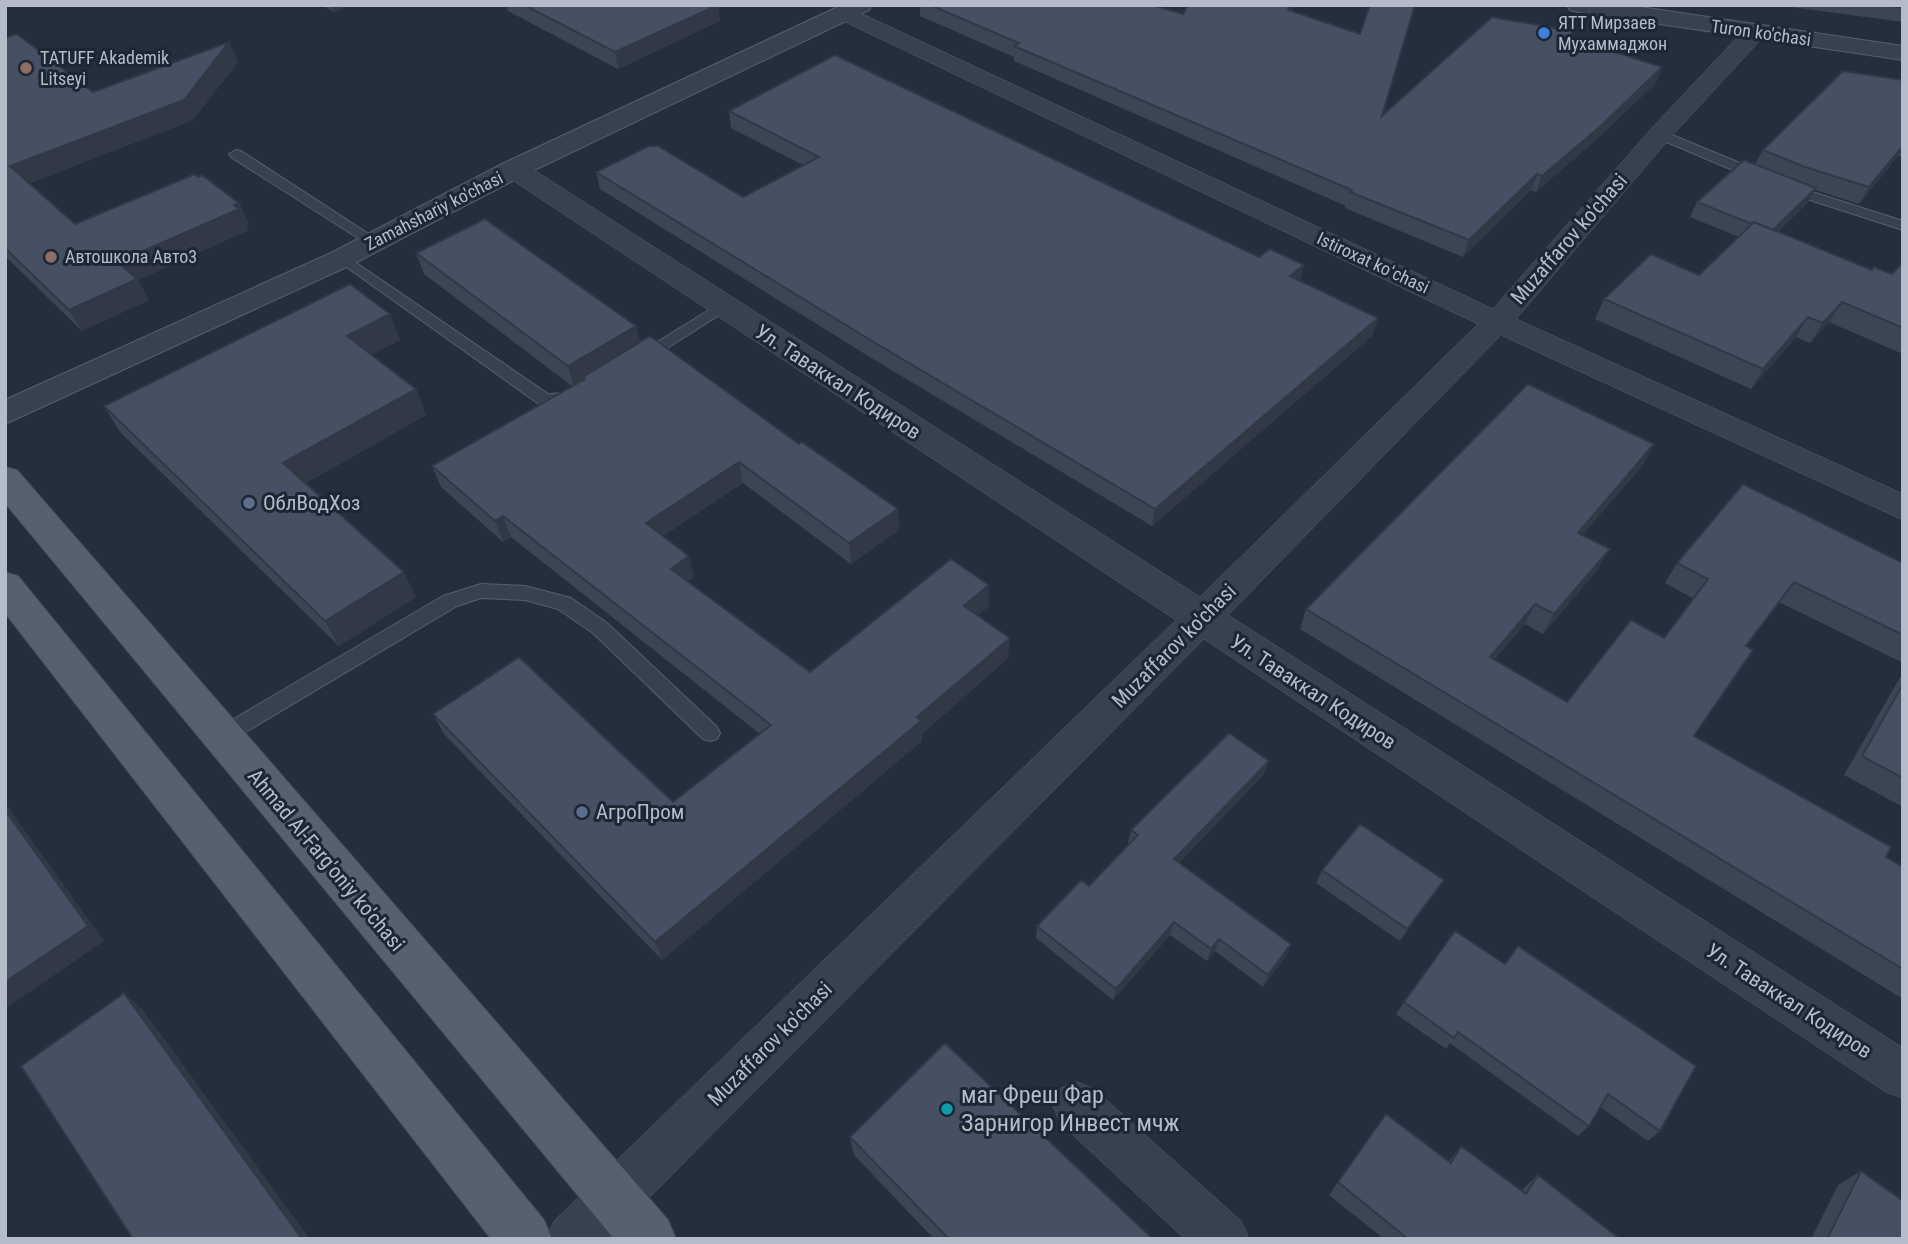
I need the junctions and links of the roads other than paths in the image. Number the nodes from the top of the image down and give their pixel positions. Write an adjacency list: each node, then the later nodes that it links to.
1 (1578, 5): 3 (street, Turon ko'chasi)
2 (853, 9): 7 (street, Zamahshariy ko'chasi); 12 (street, Istiroxat koʻchasi)
3 (1754, 33): 4 (street, Turon ko'chasi); 5 (street, Muzaffarov ko'chasi)
4 (1903, 53)
5 (1660, 134): 8 (lane); 12 (street, Muzaffarov ko'chasi)
6 (236, 154): 9 (lane)
7 (514, 169): 9 (street, Zamahshariy ko'chasi); 11 (street, Ул. Таваккал Кодиров)
8 (1903, 226)
9 (374, 242): 10 (street, Zamahshariy ko'chasi)
10 (343, 258): 14 (lane); 15 (street, Zamahshariy ko'chasi)
11 (722, 306): 13 (lane); 19 (street, Ул. Таваккал Кодиров)
12 (1497, 322): 17 (street, Istiroxat koʻchasi); 19 (street, Muzaffarov ko'chasi)
13 (629, 364)
14 (582, 393)
15 (5, 413)
16 (5, 479): 21 (main road, Ahmad Al-Farg'oniy ko'chasi)
17 (1903, 508)
18 (5, 586): 25 (main road)
19 (1201, 619): 22 (street, Ул. Таваккал Кодиров); 24 (street, Muzaffarov ko'chasi)
20 (710, 733): 21 (lane)
21 (222, 737): 24 (main road, Ahmad Al-Farg'oniy ko'chasi)
22 (1903, 1075)
23 (1077, 1106): 28 (street)
24 (614, 1198): 26 (street, Muzaffarov ko'chasi); 27 (main road, Ahmad Al-Farg'oniy ko'chasi)
25 (526, 1239)
26 (572, 1239)
27 (649, 1239)
28 (1223, 1239)

